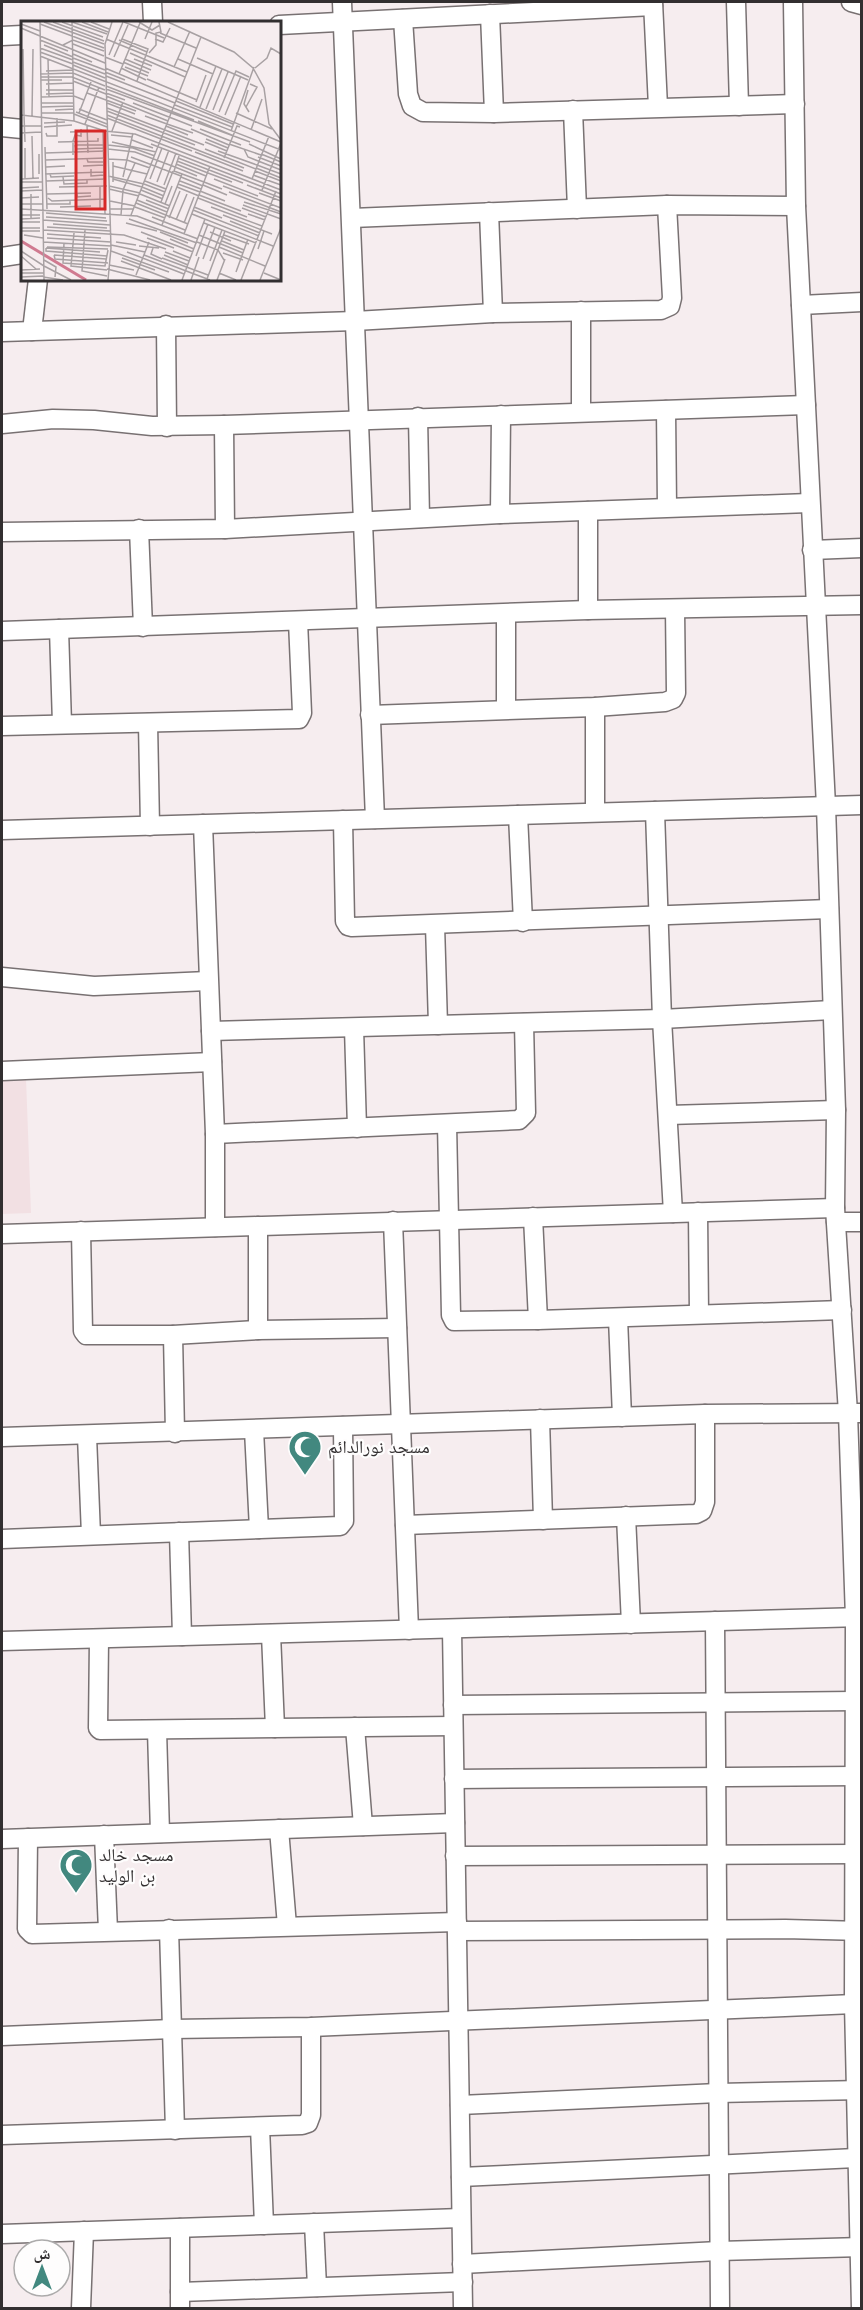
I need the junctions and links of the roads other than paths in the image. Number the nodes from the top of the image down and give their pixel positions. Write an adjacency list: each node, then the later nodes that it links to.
1 (152, 2): 12 (street)
2 (342, 2): 13 (street)
3 (736, 2): 18 (street)
4 (793, 2): 17 (street)
5 (851, 2): 7 (street)
6 (653, 4): 8 (street); 19 (street)
7 (861, 5)
8 (555, 6): 10 (street)
9 (447, 9): 10 (street); 11 (street)
10 (490, 14): 21 (street)
11 (403, 19): 13 (street); 21 (street)
12 (153, 21)
13 (343, 24): 14 (street); 28 (street)
14 (280, 26)
15 (21, 35): 16 (street)
16 (2, 36)
17 (795, 104): 18 (street); 25 (street)
18 (739, 106): 19 (street)
19 (658, 107): 20 (street)
20 (573, 110): 21 (street); 26 (street)
21 (494, 113)
22 (2, 127): 23 (street)
23 (21, 129)
24 (667, 205): 25 (street); 26 (street); 34 (street)
25 (796, 206): 33 (street)
26 (577, 209): 27 (street)
27 (489, 212): 28 (street); 35 (street)
28 (352, 218): 36 (street)
29 (21, 254): 30 (street)
30 (2, 257)
31 (38, 280): 38 (street)
32 (861, 302): 33 (street)
33 (801, 305): 40 (street)
34 (581, 311): 35 (street); 42 (street)
35 (493, 313): 36 (street)
36 (355, 321): 37 (street); 45 (street)
37 (166, 325): 38 (street); 48 (street)
38 (32, 331): 39 (street)
39 (2, 332)
40 (806, 405): 41 (street); 49 (street)
41 (666, 410): 42 (street); 50 (street)
42 (581, 412): 43 (street)
43 (501, 415): 44 (street); 52 (street)
44 (418, 417): 45 (street); 53 (street)
45 (360, 421): 47 (street); 54 (street)
46 (2, 424): 48 (street)
47 (224, 425): 48 (street); 55 (street)
48 (167, 427)
49 (809, 503): 50 (street); 59 (street)
50 (667, 507): 51 (street)
51 (588, 511): 52 (street); 63 (street)
52 (500, 514): 53 (street)
53 (420, 518): 54 (street)
54 (364, 522): 55 (street); 65 (street)
55 (225, 529): 56 (street)
56 (139, 530): 57 (street); 67 (street)
57 (2, 532)
58 (861, 548): 59 (street)
59 (812, 550): 61 (street)
60 (861, 605): 61 (street)
61 (815, 606): 62 (street); 77 (street)
62 (675, 609): 63 (street); 70 (street)
63 (588, 610): 64 (street)
64 (506, 614): 65 (street); 71 (street)
65 (367, 619): 66 (street); 72 (street)
66 (298, 621): 67 (street); 73 (street)
67 (143, 627): 68 (street)
68 (59, 629): 69 (street); 74 (street)
69 (2, 631)
70 (595, 707): 71 (street); 79 (street)
71 (506, 709): 72 (street)
72 (370, 715): 81 (street)
73 (148, 723): 74 (street); 84 (street)
74 (62, 724): 75 (street)
75 (2, 726)
76 (861, 805): 77 (street)
77 (826, 806): 78 (street); 86 (street)
78 (655, 811): 79 (street); 87 (street)
79 (595, 813): 80 (street)
80 (518, 815): 81 (street); 88 (street)
81 (375, 819): 82 (street)
82 (343, 820): 83 (street); 89 (street)
83 (203, 824): 84 (street); 91 (street)
84 (150, 826): 85 (street)
85 (2, 830)
86 (829, 909): 87 (street); 92 (street)
87 (659, 917): 88 (street); 93 (street)
88 (523, 922): 89 (street)
89 (435, 925): 95 (street)
90 (2, 977): 91 (street)
91 (208, 981): 97 (street)
92 (832, 1010): 93 (street); 100 (street)
93 (662, 1019): 94 (street); 101 (street)
94 (524, 1023): 95 (street); 102 (street)
95 (438, 1025): 96 (street)
96 (354, 1028): 97 (street); 103 (street)
97 (211, 1031): 98 (street)
98 (212, 1062): 99 (street); 104 (street)
99 (2, 1071)
100 (836, 1110): 101 (street); 107 (street)
101 (668, 1115): 106 (street)
102 (447, 1124): 103 (street); 109 (street)
103 (357, 1128): 104 (street)
104 (214, 1134): 113 (street)
105 (698, 1212): 106 (street); 107 (street); 117 (street)
106 (673, 1213): 108 (street)
107 (836, 1215): 111 (street); 116 (street)
108 (533, 1217): 109 (street); 119 (street)
109 (449, 1220): 110 (street); 119 (street)
110 (393, 1221): 112 (street); 120 (street)
111 (861, 1222)
112 (258, 1226): 113 (street); 121 (street)
113 (215, 1227): 114 (street)
114 (81, 1231): 115 (street); 122 (street)
115 (2, 1234)
116 (842, 1310): 117 (street); 123 (street)
117 (699, 1314): 118 (street)
118 (618, 1318): 119 (street); 125 (street)
119 (538, 1320)
120 (397, 1328): 121 (street); 127 (street)
121 (258, 1330): 122 (street)
122 (173, 1335): 130 (street)
123 (855, 1413): 124 (street); 140 (street)
124 (705, 1414): 125 (street); 133 (street)
125 (622, 1417): 126 (street)
126 (540, 1419): 127 (street); 134 (street)
127 (401, 1424): 128 (street); 135 (street)
128 (343, 1426): 129 (street); 136 (street)
129 (254, 1430): 130 (street); 136 (street)
130 (175, 1433): 131 (street)
131 (87, 1436): 132 (street); 138 (street)
132 (2, 1437)
133 (626, 1516): 134 (street); 142 (street)
134 (543, 1520): 135 (street)
135 (405, 1525): 144 (street)
136 (259, 1529): 137 (street)
137 (179, 1532): 138 (street); 146 (street)
138 (91, 1535): 139 (street)
139 (2, 1539)
140 (858, 1618): 141 (street); 150 (street)
141 (715, 1622): 142 (street); 149 (street)
142 (631, 1624): 143 (street)
143 (452, 1629): 144 (street); 151 (street)
144 (409, 1630): 145 (street)
145 (271, 1634): 146 (street); 154 (street)
146 (182, 1636): 147 (street)
147 (99, 1639): 148 (street); 155 (street)
148 (2, 1641)
149 (716, 1701): 150 (street); 151 (street); 156 (street)
150 (854, 1701): 158 (street)
151 (453, 1705): 152 (street)
152 (453, 1726): 153 (street); 157 (street)
153 (355, 1727): 154 (street); 160 (street)
154 (275, 1728): 155 (street)
155 (157, 1730): 162 (street)
156 (717, 1776): 157 (street); 158 (street); 167 (street)
157 (454, 1779): 159 (street)
158 (857, 1786): 166 (street)
159 (455, 1823): 160 (street); 168 (street)
160 (363, 1826): 161 (street)
161 (279, 1829): 162 (street); 169 (street)
162 (160, 1833): 163 (street)
163 (104, 1835): 164 (street); 173 (street)
164 (28, 1838): 165 (street); 173 (street)
165 (2, 1839)
166 (855, 1854): 167 (street); 174 (street)
167 (717, 1855): 168 (street); 172 (street)
168 (455, 1856): 170 (street)
169 (287, 1926): 170 (street); 171 (street)
170 (457, 1927): 172 (street); 177 (street)
171 (169, 1929): 173 (street); 179 (street)
172 (717, 1930): 174 (street); 176 (street)
173 (108, 1931)
174 (858, 1931): 175 (street)
175 (854, 2004): 176 (street); 181 (street)
176 (717, 2010): 177 (street); 182 (street)
177 (458, 2021): 178 (street); 183 (street)
178 (311, 2027): 179 (street); 184 (street)
179 (172, 2029): 180 (street); 185 (street)
180 (2, 2036)
181 (859, 2090): 182 (street); 187 (street)
182 (718, 2093): 183 (street); 188 (street)
183 (460, 2105): 189 (street)
184 (260, 2127): 185 (street); 192 (street)
185 (175, 2130): 186 (street)
186 (2, 2135)
187 (856, 2158): 188 (street); 196 (street)
188 (717, 2166): 189 (street); 197 (street)
189 (461, 2177): 190 (street)
190 (461, 2218): 191 (street); 198 (street)
191 (314, 2223): 192 (street); 199 (street)
192 (264, 2225): 193 (street)
193 (180, 2228): 194 (street); 200 (street)
194 (84, 2232): 195 (street); 201 (street)
195 (2, 2234)
196 (861, 2247): 197 (street); 204 (street)
197 (719, 2251): 198 (street); 203 (street)
198 (463, 2273): 199 (street); 202 (street)
199 (316, 2287): 200 (street)
200 (180, 2300)
201 (81, 2308)
202 (463, 2308)
203 (720, 2308)
204 (861, 2308)

